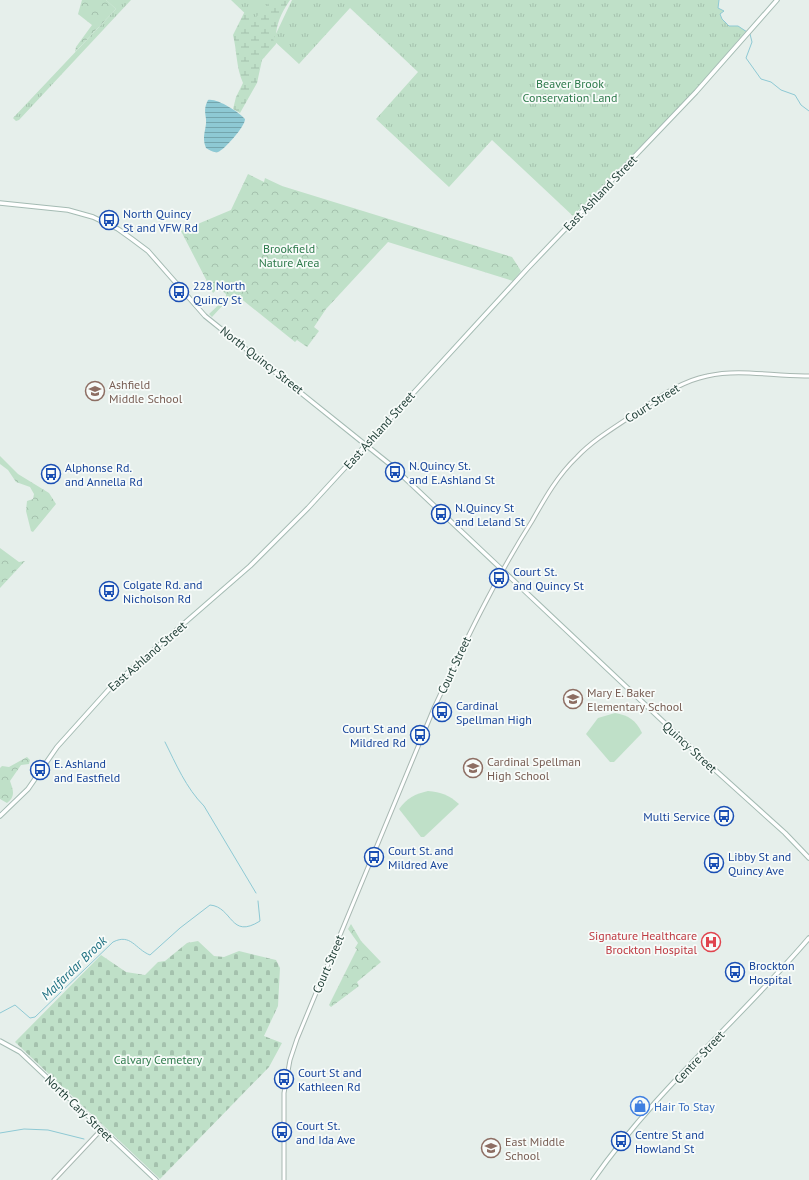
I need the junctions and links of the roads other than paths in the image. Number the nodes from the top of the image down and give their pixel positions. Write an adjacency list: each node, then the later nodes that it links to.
1 (777, 0): 4 (main road, East Ashland Street)
2 (0, 203): 4 (main road, North Quincy Street)
3 (809, 376): 5 (street, Court Street)
4 (366, 444): 5 (main road, North Quincy Street); 6 (main road, East Ashland Street)
5 (502, 568): 7 (main road, Quincy Street); 13 (street, Court Street)
6 (0, 816)
7 (809, 858)
8 (809, 938): 14 (main road, Centre Street)
9 (0, 1041): 10 (main road, North Cary Street)
10 (101, 1130): 11 (street); 12 (main road, North Cary Street)
11 (54, 1180)
12 (156, 1180)
13 (284, 1180)
14 (593, 1180)

